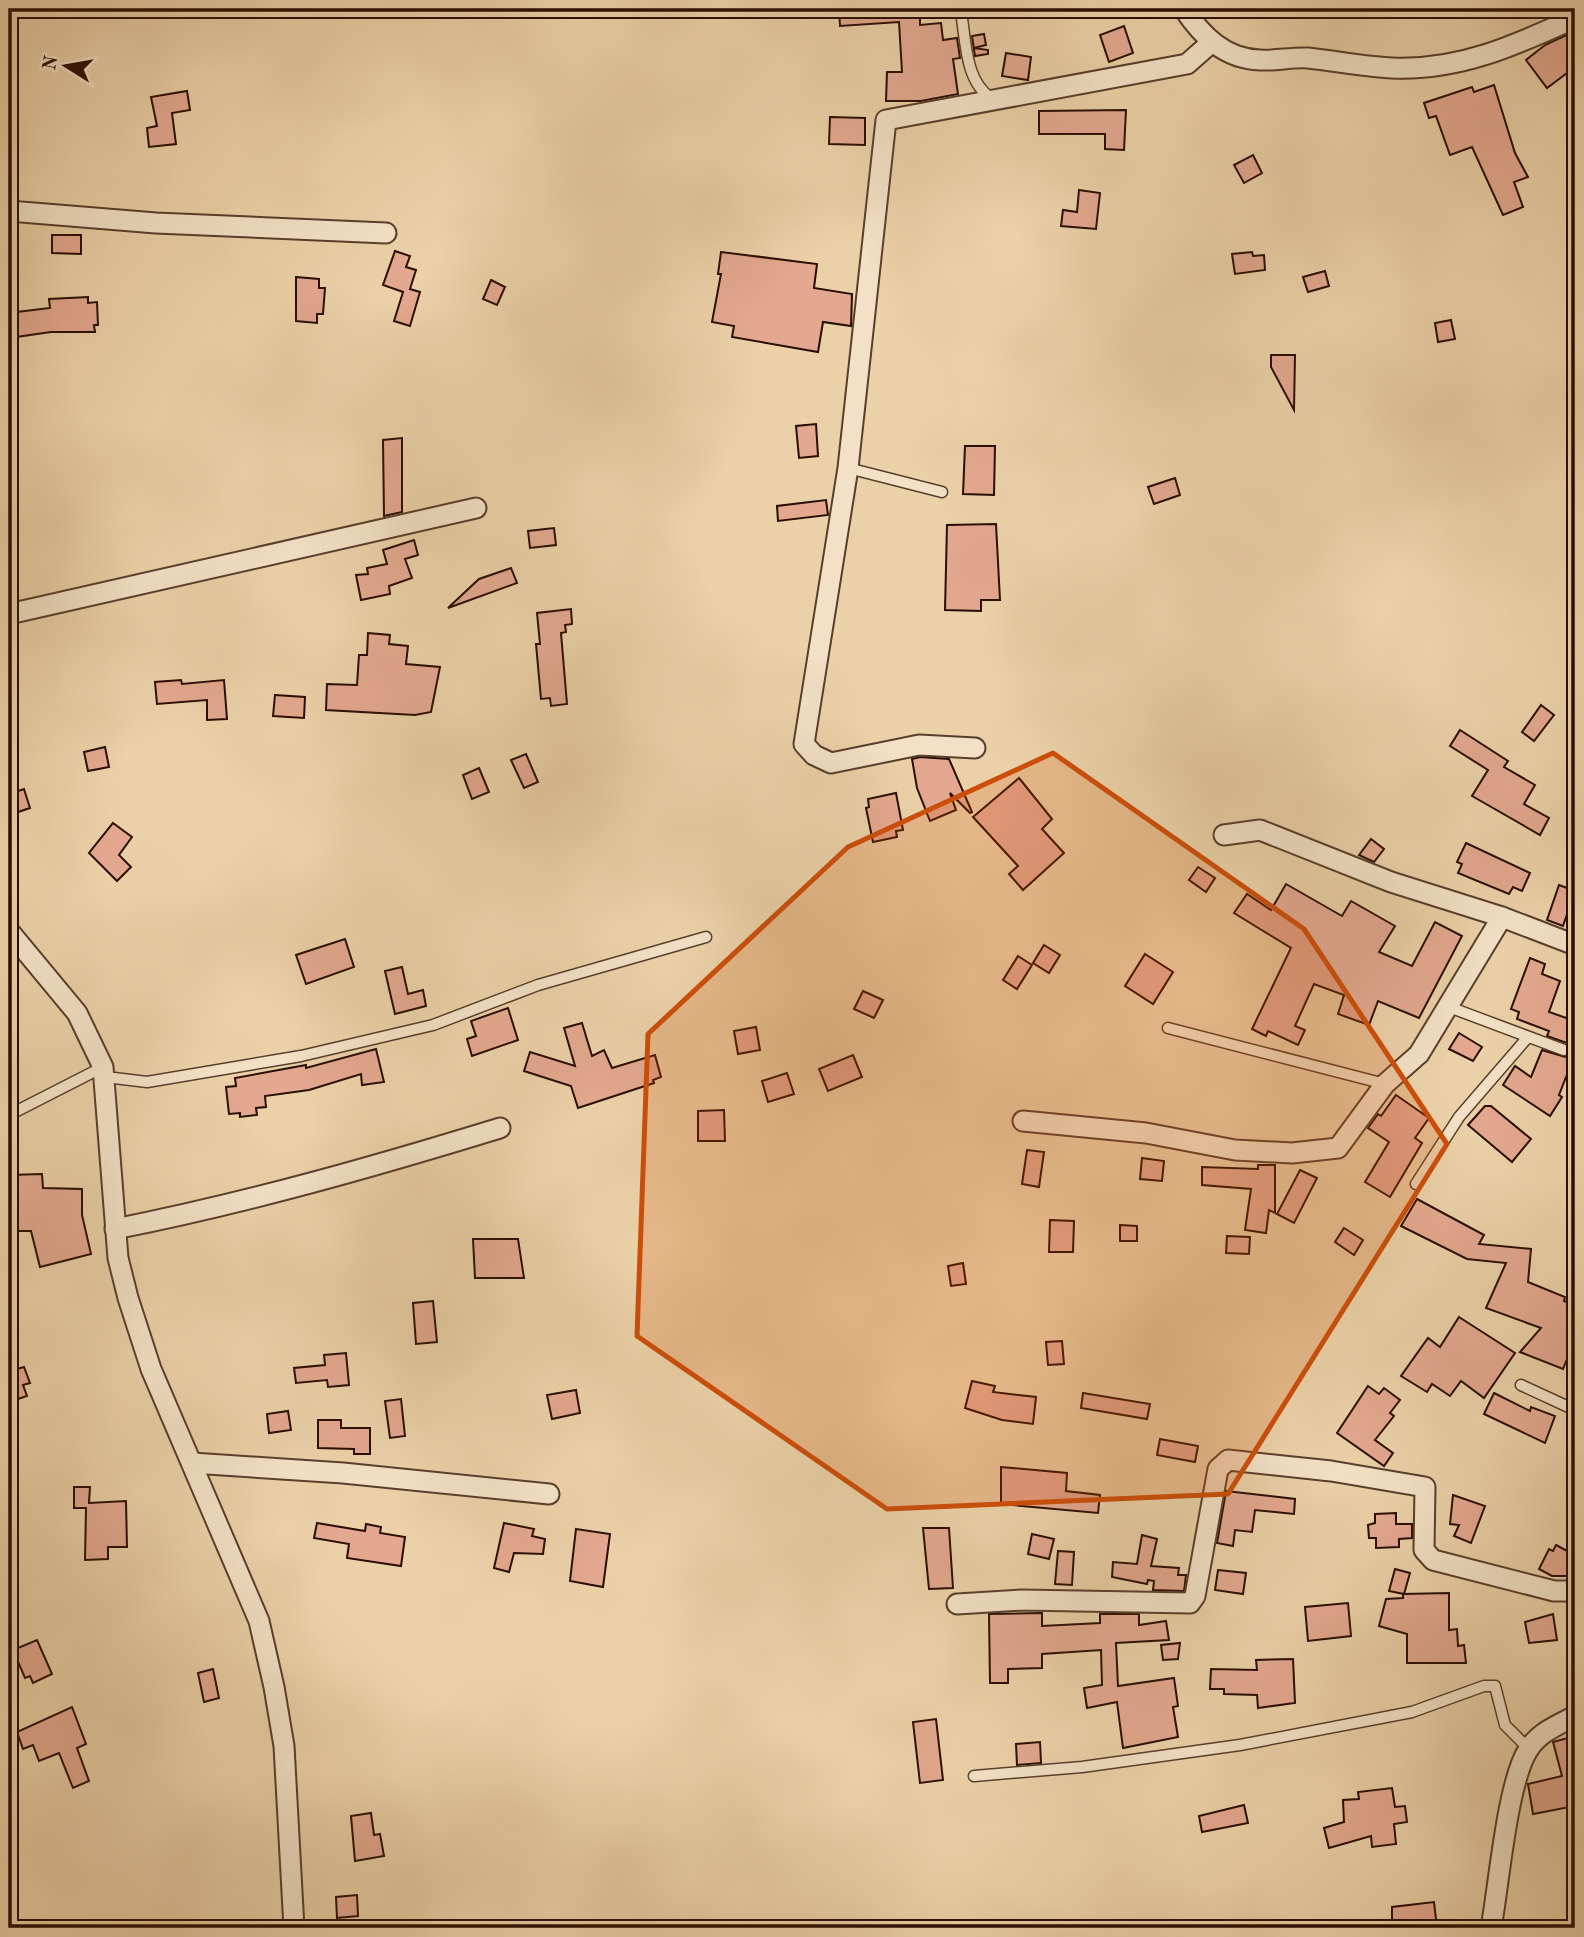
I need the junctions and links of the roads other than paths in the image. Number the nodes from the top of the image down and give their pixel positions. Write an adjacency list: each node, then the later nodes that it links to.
1 (961, 12): 5 (lane)
2 (1190, 13): 4 (street)
3 (1575, 18): 4 (street)
4 (1212, 42): 5 (street)
5 (994, 100): 8 (street)
6 (9, 211): 7 (street)
7 (386, 233)
8 (848, 468): 9 (lane); 12 (street)
9 (942, 492)
10 (476, 508): 11 (street)
11 (9, 614)
12 (975, 748)
13 (1224, 835): 14 (street)
14 (1502, 917): 17 (street); 18 (street)
15 (9, 931): 22 (street)
16 (706, 937): 22 (lane)
17 (1575, 945)
18 (1449, 1007): 20 (lane); 23 (street)
19 (1168, 1028): 23 (lane)
20 (1528, 1037): 21 (lane); 27 (lane)
21 (1564, 1051)
22 (104, 1072): 24 (lane); 28 (street)
23 (1385, 1084): 25 (street)
24 (9, 1115)
25 (1023, 1121)
26 (500, 1128): 28 (street)
27 (1416, 1184)
28 (115, 1229): 31 (street)
29 (1521, 1385): 30 (lane)
30 (1575, 1410)
31 (192, 1463): 32 (street); 38 (street)
32 (549, 1494)
33 (1575, 1591): 34 (street)
34 (957, 1604)
35 (1575, 1716): 36 (street)
36 (1529, 1749): 37 (lane); 39 (street)
37 (974, 1776)
38 (294, 1928)
39 (1491, 1928)

